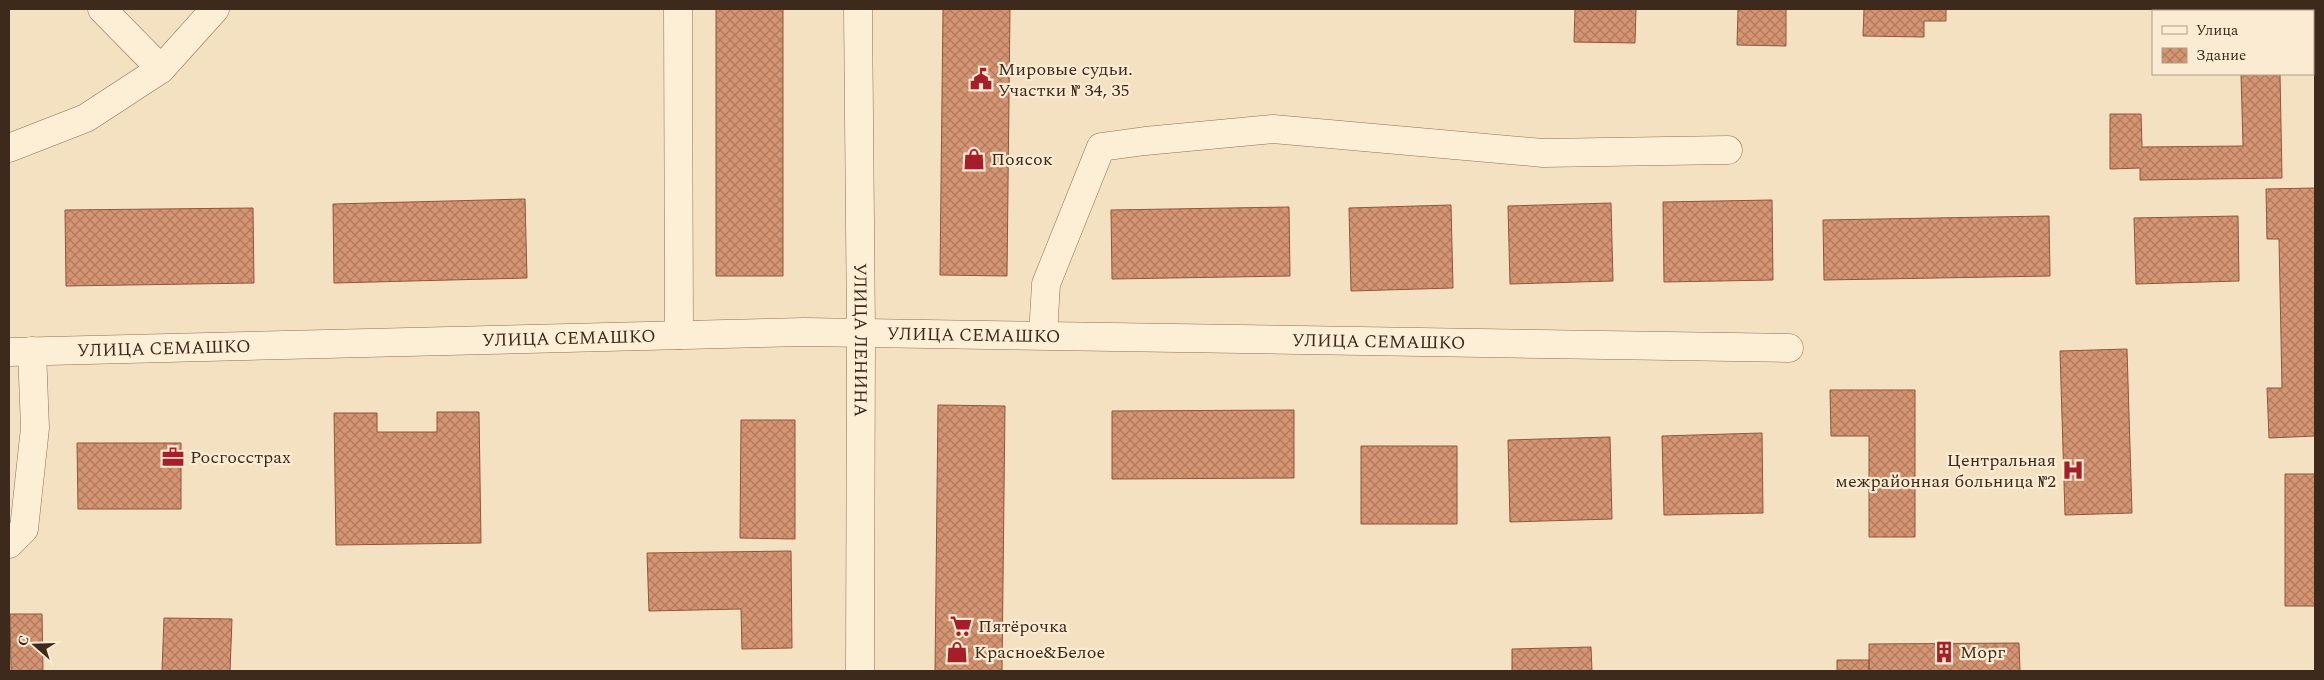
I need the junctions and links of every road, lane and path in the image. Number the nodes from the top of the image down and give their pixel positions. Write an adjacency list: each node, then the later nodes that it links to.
1 (102, 9): 5 (street)
2 (215, 9): 5 (street)
3 (678, 9): 9 (street)
4 (858, 9): 8 (street, УЛИЦА ЛЕНИНА)
5 (161, 69): 6 (street)
6 (9, 148)
7 (1728, 150): 10 (street)
8 (861, 332): 9 (street, УЛИЦА СЕМАШКО); 10 (street, УЛИЦА СЕМАШКО); 14 (street, УЛИЦА ЛЕНИНА)
9 (679, 335): 12 (street, УЛИЦА СЕМАШКО)
10 (1044, 335): 11 (street, УЛИЦА СЕМАШКО)
11 (1789, 348)
12 (21, 352): 13 (street)
13 (9, 544)
14 (860, 671)

